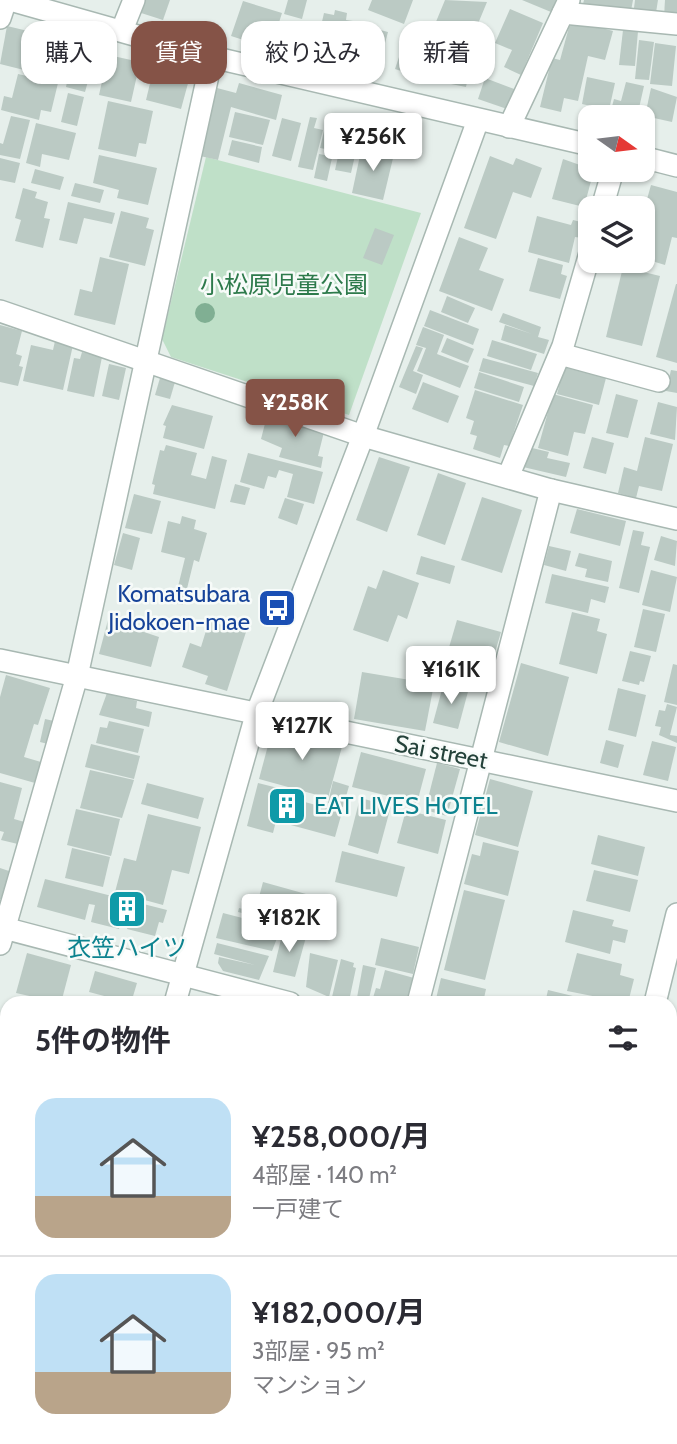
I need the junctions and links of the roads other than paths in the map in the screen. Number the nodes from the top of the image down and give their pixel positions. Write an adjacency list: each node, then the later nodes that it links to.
1 (8, 0): 4 (street); 6 (street)
2 (134, 0): 6 (street)
3 (566, 7): 5 (street); 11 (street)
4 (0, 18)
5 (677, 24)
6 (122, 30): 7 (street)
7 (131, 33)
8 (227, 61): 10 (street)
9 (206, 84): 18 (street)
10 (478, 120): 11 (street); 20 (street)
11 (509, 128): 12 (street)
12 (578, 142)
13 (655, 161): 14 (street)
14 (677, 166)
15 (584, 273): 17 (street)
16 (0, 311): 18 (street)
17 (560, 354): 19 (street); 21 (street)
18 (145, 360): 20 (street); 25 (street)
19 (659, 381)
20 (363, 436): 21 (street); 26 (street)
21 (508, 477): 22 (street)
22 (551, 490): 23 (street); 27 (street)
23 (677, 519)
24 (0, 660): 25 (street, Sai street)
25 (77, 676): 26 (street, Sai street); 30 (street)
26 (256, 715): 27 (street, Sai street); 31 (street)
27 (479, 759): 28 (street, Sai street); 34 (street)
28 (677, 801)
29 (677, 914): 35 (street)
30 (1, 933): 31 (street)
31 (182, 975): 32 (street); 33 (street)
32 (177, 996)
33 (263, 996)
34 (420, 996)
35 (656, 996)

